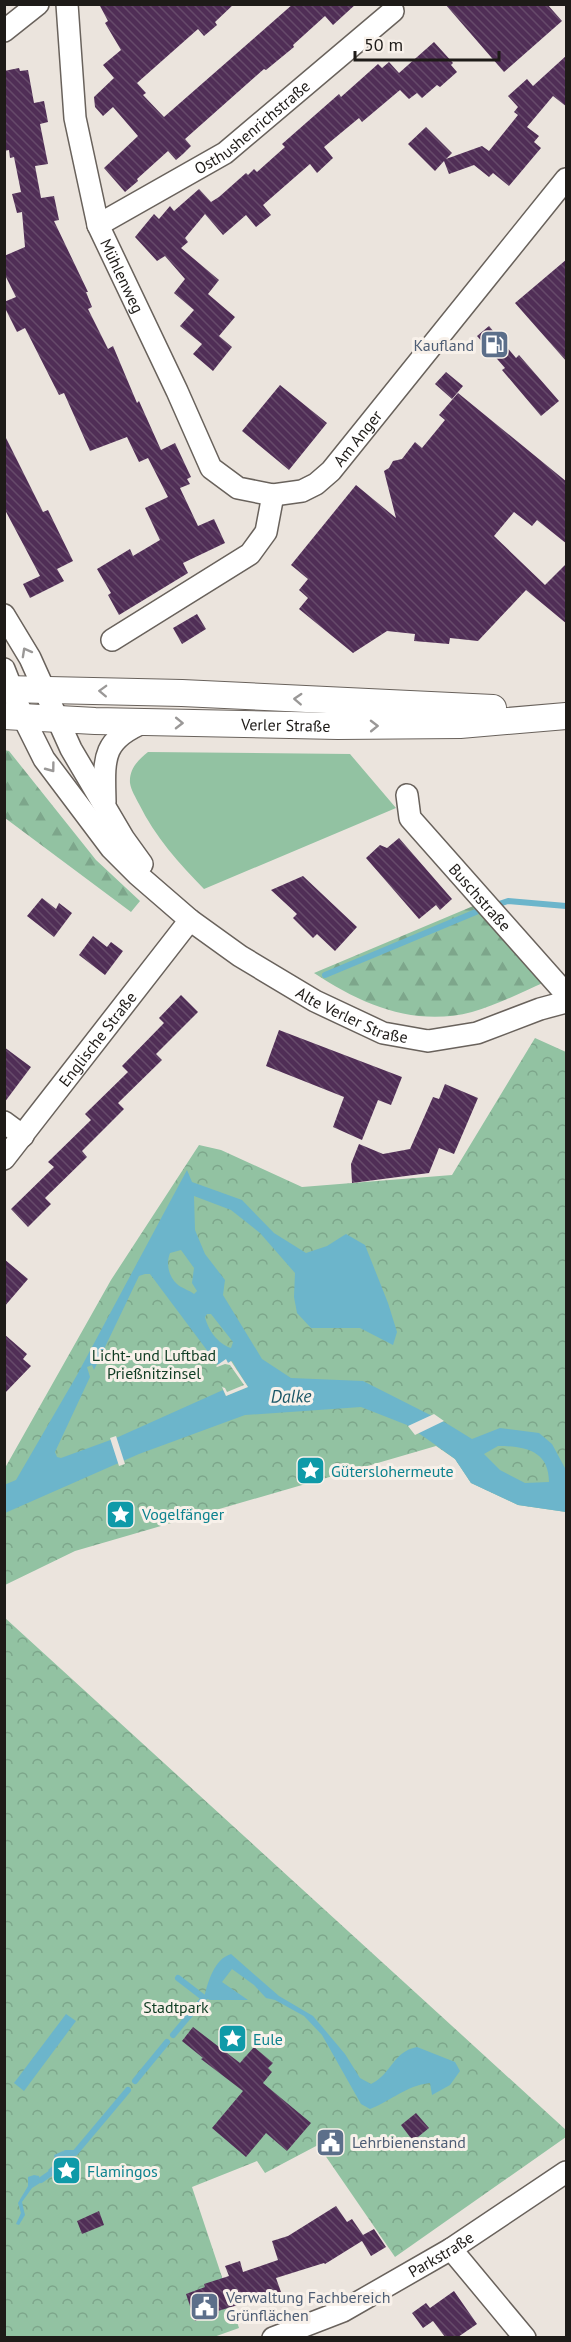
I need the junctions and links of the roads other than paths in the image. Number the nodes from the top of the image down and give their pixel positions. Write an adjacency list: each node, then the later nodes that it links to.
1 (38, 4): 4 (street)
2 (67, 4): 6 (street, Mühlenweg)
3 (393, 11): 6 (street, Osthushenrichstraße)
4 (4, 31)
5 (567, 179): 7 (street, Am Anger)
6 (98, 225): 7 (street, Mühlenweg)
7 (273, 495): 9 (street)
8 (4, 615): 11 (street, Alte Verler Straße, one-way to 8)
9 (112, 640)
10 (7, 683): 11 (main road, Verler Straße); 13 (street, Alte Verler Straße)
11 (45, 690): 12 (main road, Verler Straße, one-way to 11); 15 (street, Alte Verler Straße)
12 (567, 710)
13 (14, 716): 15 (main road, Verler Straße); 19 (street, Alte Verler Straße, one-way to 19)
14 (567, 716): 16 (main road, Verler Straße, one-way to 14)
15 (57, 719): 16 (main road, Verler Straße); 18 (street, Alte Verler Straße)
16 (145, 722): 18 (street, Alte Verler Straße)
17 (407, 795): 21 (street, Buschstraße)
18 (105, 806): 19 (street, Alte Verler Straße)
19 (163, 894): 20 (street, Alte Verler Straße)
20 (190, 920): 22 (street, Alte Verler Straße); 24 (street, Englische Straße)
21 (567, 994)
22 (567, 1002)
23 (4, 1122): 24 (street)
24 (23, 1136): 25 (street, Englische Straße)
25 (4, 1159)
26 (567, 2172): 27 (street, Parkstraße)
27 (451, 2248): 28 (street, Parkstraße); 29 (street)
28 (273, 2337)
29 (525, 2337)

